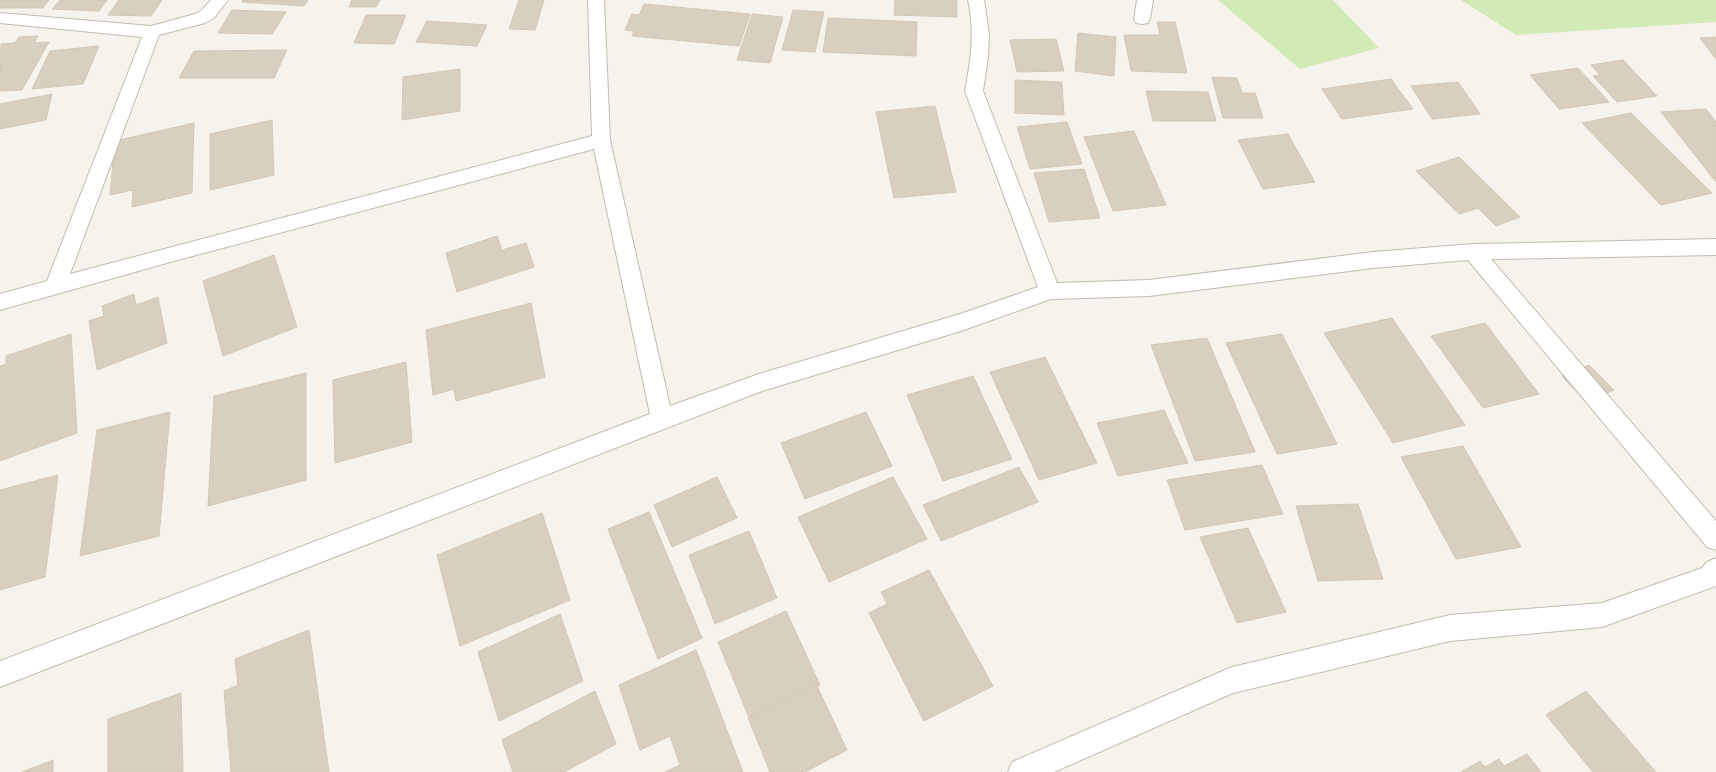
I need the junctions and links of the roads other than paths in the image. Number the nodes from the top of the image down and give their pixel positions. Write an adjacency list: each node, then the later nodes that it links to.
1 (220, 0): 7 (street)
2 (596, 0): 8 (street)
3 (976, 0): 12 (street)
4 (1145, 0): 6 (street)
5 (0, 18): 7 (street)
6 (1142, 19)
7 (152, 32): 11 (street)
8 (601, 140): 11 (street); 14 (street)
9 (1716, 247): 10 (street)
10 (1473, 252): 12 (street); 15 (street)
11 (55, 286): 13 (street)
12 (1050, 291): 14 (street)
13 (0, 302)
14 (662, 419): 17 (street)
15 (1716, 539)
16 (1716, 570): 18 (street)
17 (0, 674)
18 (1022, 772)

